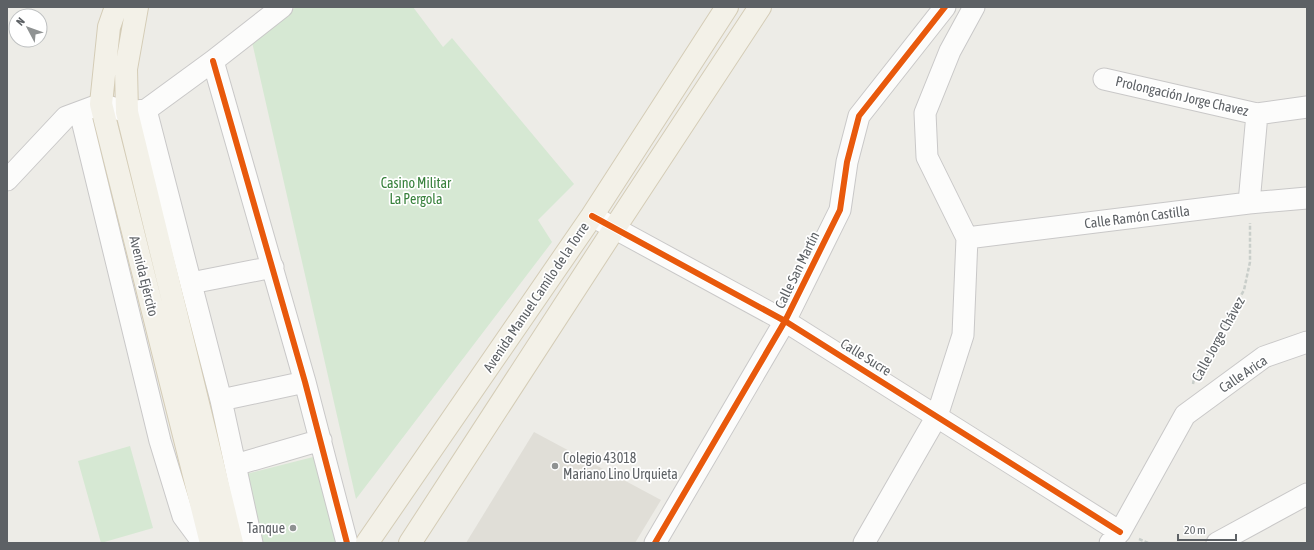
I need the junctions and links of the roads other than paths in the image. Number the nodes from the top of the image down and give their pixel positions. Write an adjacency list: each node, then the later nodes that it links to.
1 (116, 7): 10 (main road, Avenida Ejército)
2 (137, 7): 12 (main road, Avenida Ejército)
3 (282, 7): 8 (street)
4 (727, 7): 18 (main road, Avenida Manuel Camilo de la Torre)
5 (760, 7): 19 (main road, Avenida Manuel Camilo de la Torre)
6 (945, 7): 23 (street, Calle San Martín)
7 (974, 7): 20 (street)
8 (213, 61): 12 (street); 21 (street)
9 (1104, 78): 14 (street, Prolongación Jorge Chavez)
10 (101, 104): 12 (street); 13 (street); 33 (main road, Avenida Ejército)
11 (1307, 107): 14 (street, Prolongación Jorge Chavez)
12 (137, 111): 22 (street); 34 (main road, Avenida Ejército)
13 (80, 112): 15 (street); 32 (street)
14 (1257, 114): 17 (street)
15 (7, 180)
16 (1307, 198): 17 (street, Calle Ramón Castilla)
17 (1250, 203): 20 (street, Calle Ramón Castilla)
18 (592, 216): 19 (street, Calle Sucre); 37 (main road, Avenida Manuel Camilo de la Torre)
19 (614, 229): 23 (street, Calle Sucre); 38 (main road, Avenida Manuel Camilo de la Torre)
20 (966, 238): 27 (street)
21 (273, 267): 22 (street); 25 (street)
22 (191, 284): 26 (street)
23 (785, 321): 27 (street, Calle Sucre); 39 (street, Calle San Martín)
24 (1307, 342): 31 (street, Calle Arica)
25 (305, 382): 26 (street); 28 (street)
26 (221, 400): 29 (street)
27 (937, 416): 31 (street, Calle Sucre); 40 (street)
28 (320, 440): 29 (street); 36 (street)
29 (235, 465): 35 (street)
30 (1307, 494): 41 (street)
31 (1115, 537)
32 (203, 543)
33 (211, 543)
34 (232, 543)
35 (252, 543)
36 (347, 543)
37 (367, 543)
38 (410, 543)
39 (655, 543)
40 (864, 543)
41 (1217, 543)

